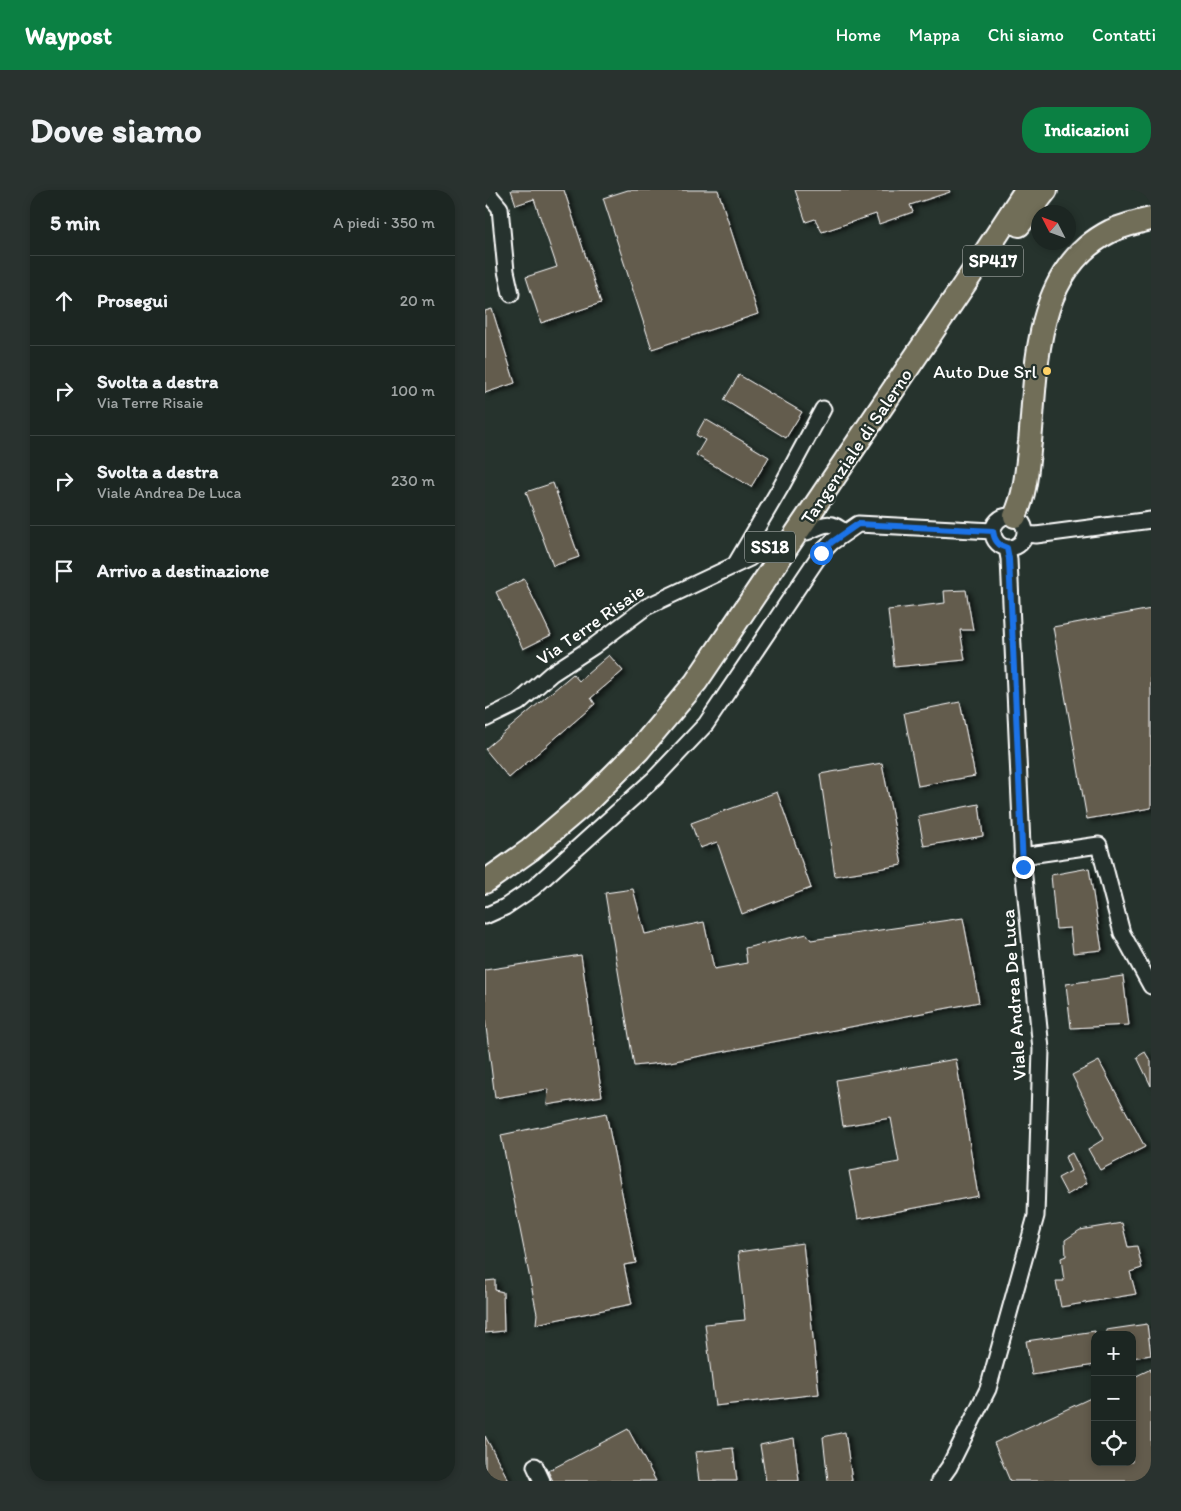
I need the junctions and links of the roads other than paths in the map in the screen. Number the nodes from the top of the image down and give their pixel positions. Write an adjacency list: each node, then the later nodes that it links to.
1 (485, 190): 6 (street)
2 (1009, 190): 19 (highway, Tangenziale di Salerno / SS18)
3 (1026, 190): 7 (highway, Tangenziale di Salerno / SS18)
4 (1046, 190): 7 (highway, SP417)
5 (1151, 219): 10 (highway)
6 (511, 294)
7 (935, 327): 20 (highway, Tangenziale di Salerno / SS18)
8 (823, 409): 16 (street)
9 (1151, 520): 10 (street)
10 (1020, 525): 11 (street); 14 (street)
11 (993, 531): 13 (street); 14 (street)
12 (807, 532): 13 (street)
13 (845, 533): 21 (street)
14 (1007, 548): 18 (street, Viale Andrea De Luca)
15 (750, 558): 16 (street, Via Terre Risaie)
16 (735, 565): 17 (street, Via Terre Risaie)
17 (485, 719)
18 (1022, 856): 22 (street); 25 (street, Viale Andrea De Luca)
19 (485, 864)
20 (485, 882)
21 (485, 916)
22 (1151, 986)
23 (535, 1466): 24 (street)
24 (542, 1481)
25 (939, 1481)

